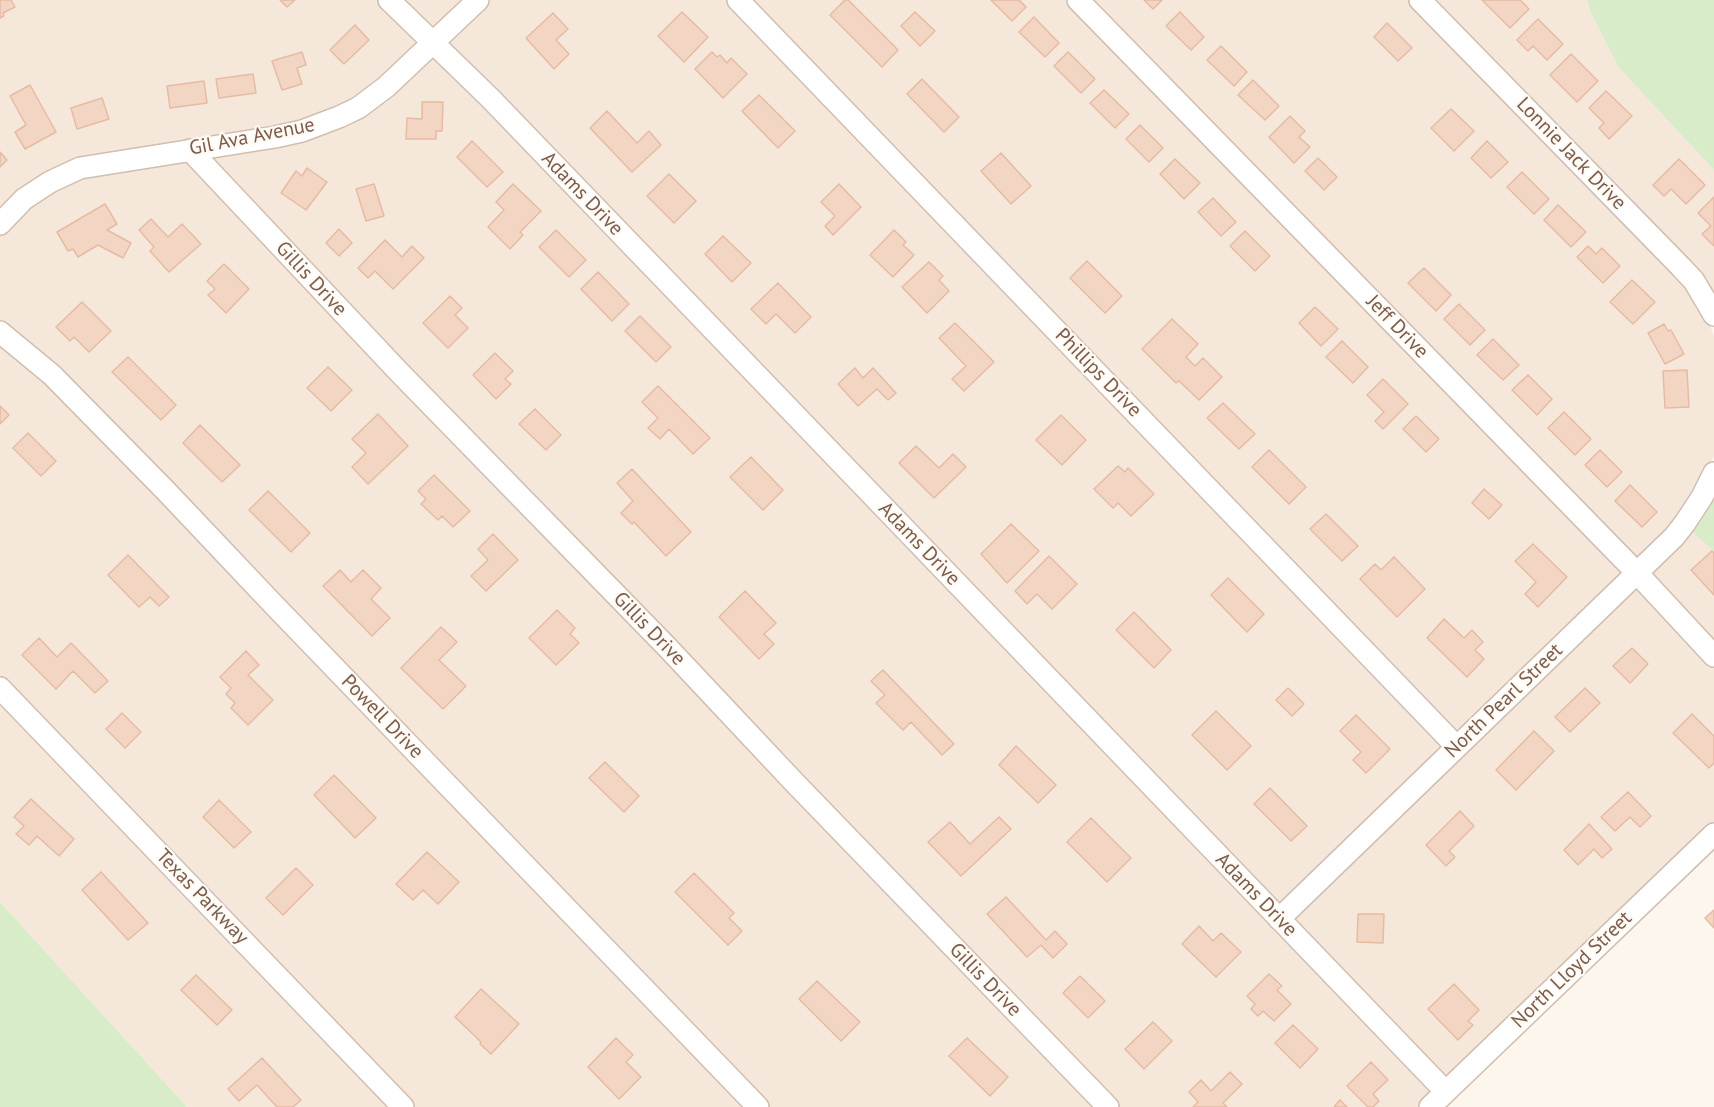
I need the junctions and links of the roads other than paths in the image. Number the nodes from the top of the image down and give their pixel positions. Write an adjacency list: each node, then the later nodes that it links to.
1 (389, 0): 6 (street, Adams Drive)
2 (478, 0): 6 (street, Gil Ava Avenue)
3 (738, 0): 15 (street, Phillips Drive)
4 (1078, 0): 12 (street, Jeff Drive)
5 (1420, 0): 9 (street, Lonnie Jack Drive)
6 (433, 42): 7 (street, Gil Ava Avenue); 17 (street, Adams Drive)
7 (190, 150): 8 (street, Gil Ava Avenue); 21 (street, Gillis Drive)
8 (0, 224)
9 (1714, 315)
10 (0, 332): 20 (street, Powell Drive)
11 (1714, 473): 12 (street, North Pearl Street)
12 (1637, 573): 13 (street, Jeff Drive); 15 (street, North Pearl Street)
13 (1714, 656)
14 (0, 688): 19 (street, Texas Parkway)
15 (1456, 747): 17 (street, North Pearl Street)
16 (1714, 834): 18 (street, North Lloyd Street)
17 (1279, 919): 18 (street, Adams Drive)
18 (1438, 1101)
19 (403, 1107)
20 (759, 1107)
21 (1108, 1107)

